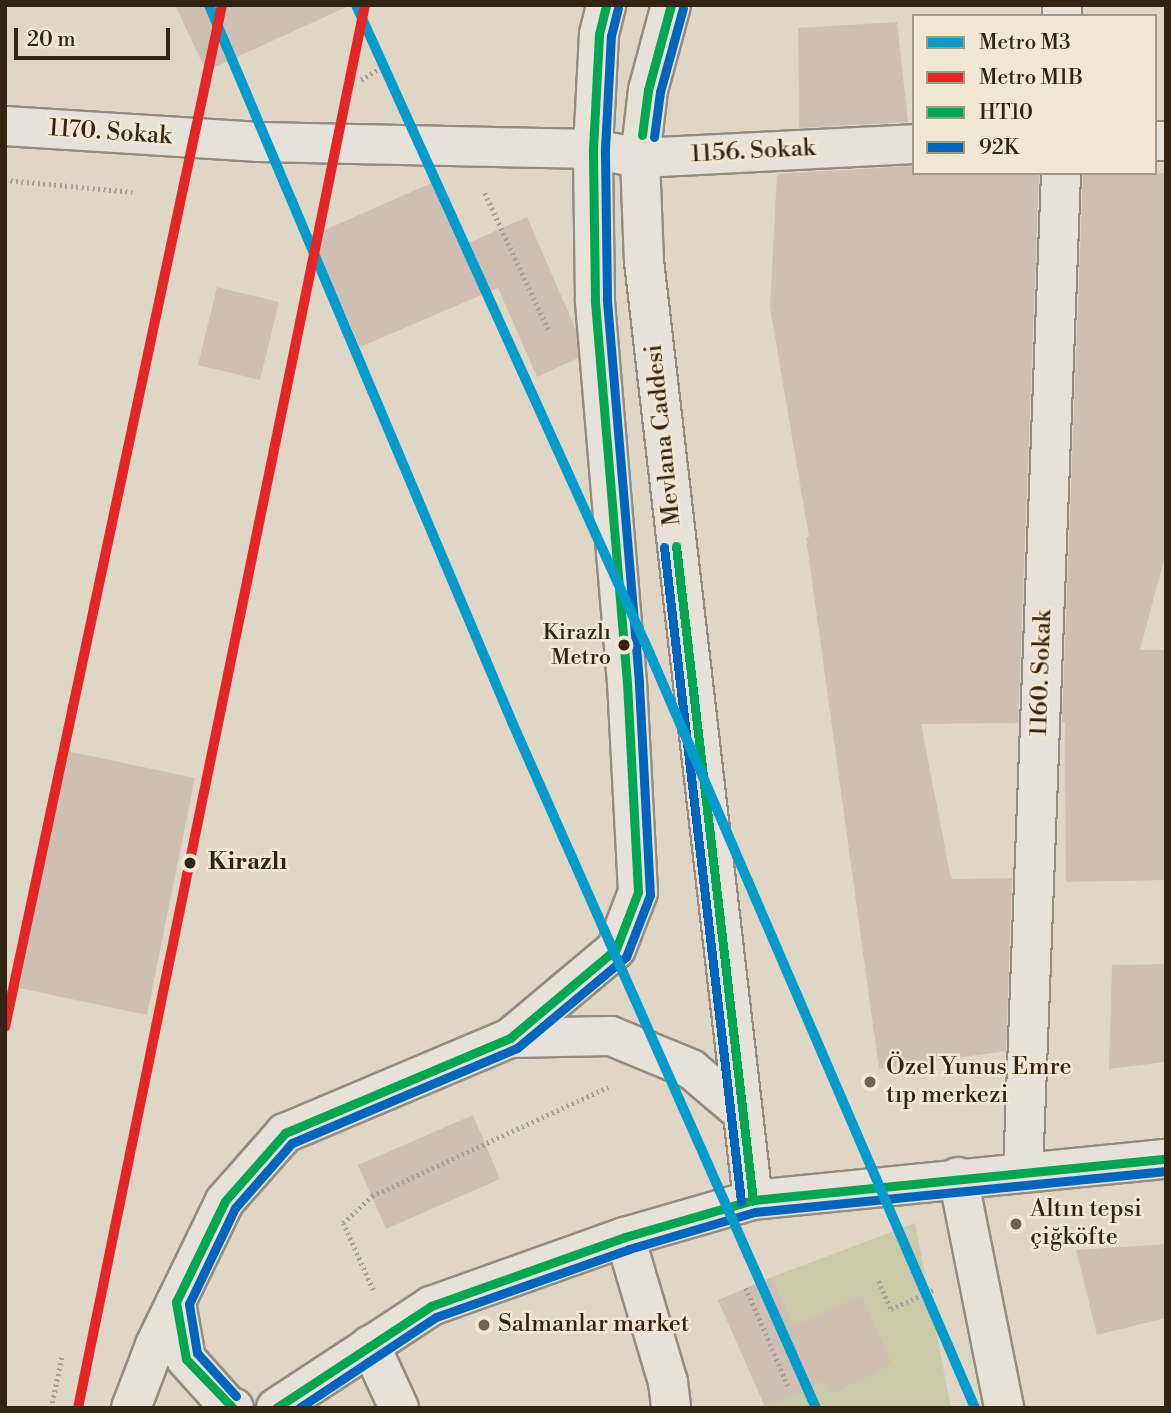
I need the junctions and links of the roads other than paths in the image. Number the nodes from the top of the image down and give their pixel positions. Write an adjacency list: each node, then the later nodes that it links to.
1 (606, 5): 5 (main road)
2 (671, 5): 6 (main road, Mevlana Caddesi)
3 (5, 126): 5 (main road, 1170. Sokak)
4 (912, 144): 6 (main road, 1156. Sokak)
5 (593, 149): 6 (main road, 1156. Sokak); 8 (main road)
6 (640, 158): 9 (main road, Mevlana Caddesi)
7 (1061, 175): 11 (main road, 1160. Sokak)
8 (510, 1038): 9 (main road); 15 (main road)
9 (743, 1113): 13 (main road, Mevlana Caddesi)
10 (1166, 1159): 11 (main road)
11 (1023, 1172): 12 (main road)
12 (958, 1177): 13 (main road); 22 (main road)
13 (753, 1200): 14 (main road)
14 (625, 1237): 16 (main road); 21 (main road)
15 (176, 1302): 17 (main road); 18 (main road)
16 (381, 1338): 19 (main road); 20 (main road)
17 (131, 1408)
18 (234, 1408)
19 (276, 1408)
20 (399, 1408)
21 (671, 1408)
22 (1004, 1408)

